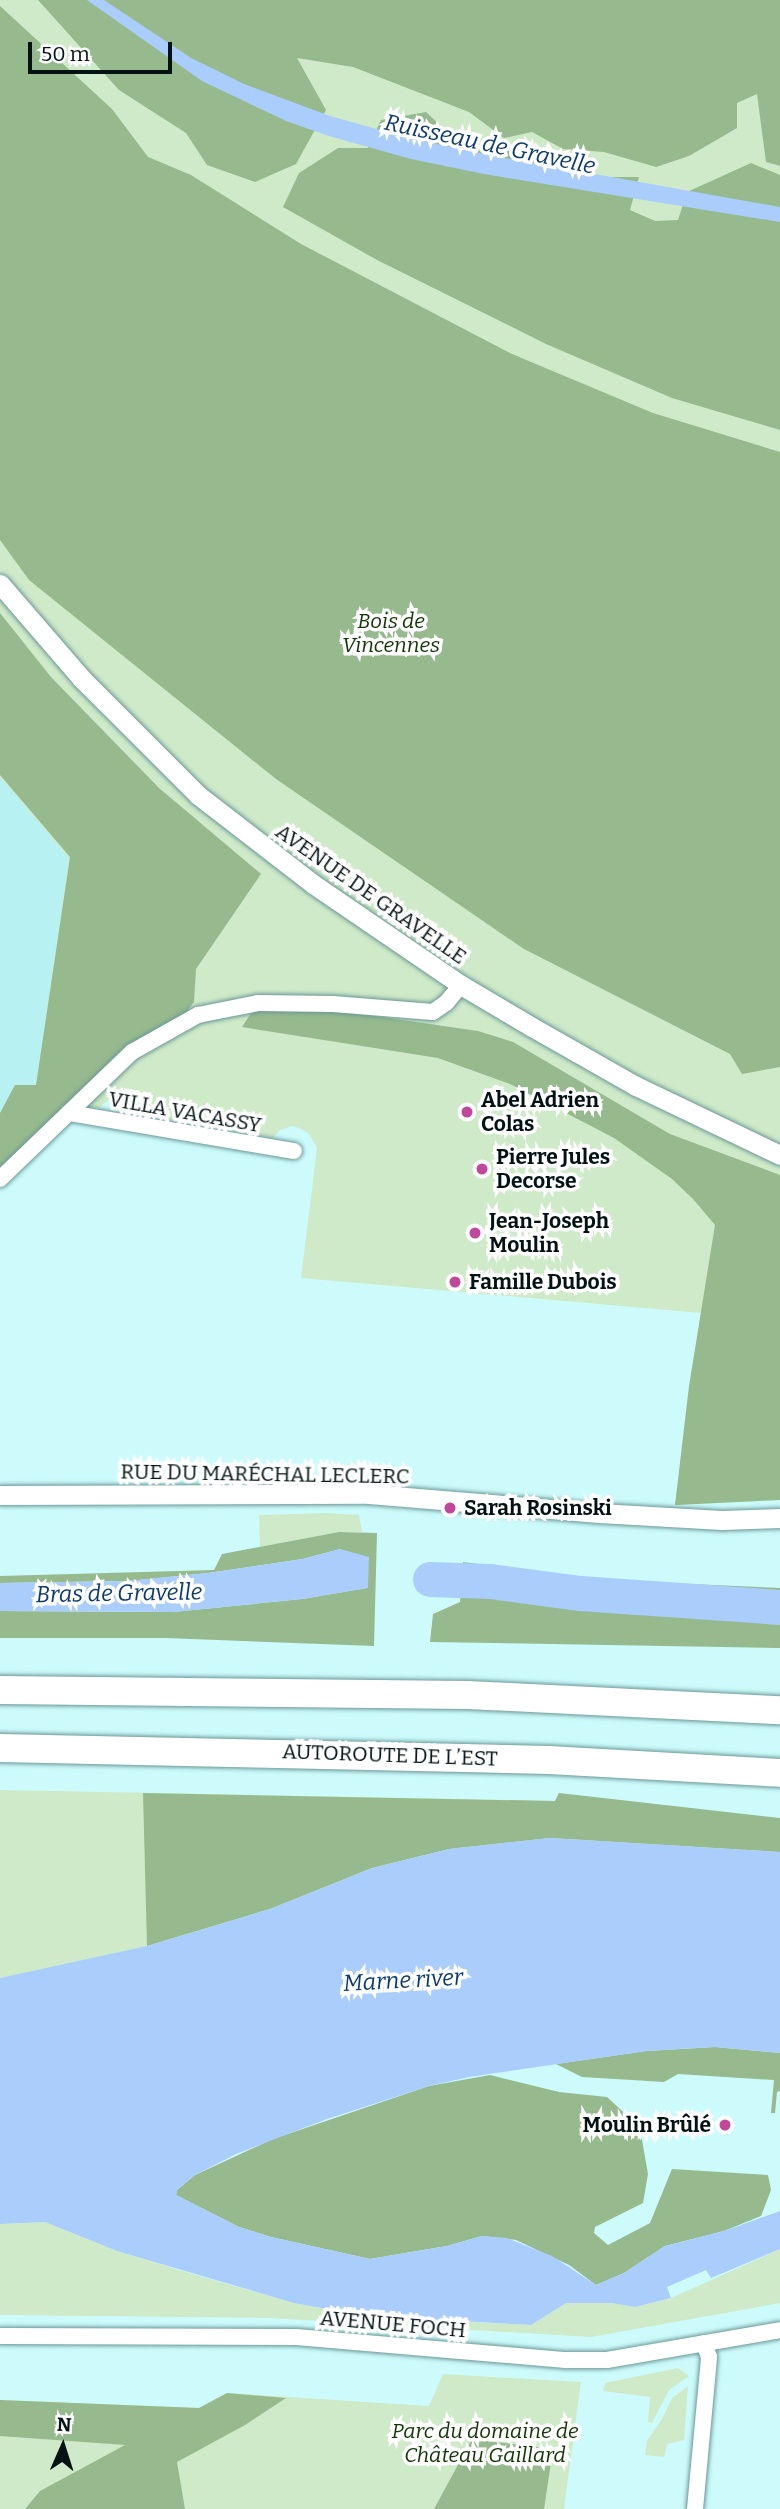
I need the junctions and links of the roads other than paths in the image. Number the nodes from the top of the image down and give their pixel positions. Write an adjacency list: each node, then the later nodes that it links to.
1 (0, 584): 2 (street, AVENUE DE GRAVELLE)
2 (461, 985): 3 (street); 5 (street, AVENUE DE GRAVELLE)
3 (69, 1112): 4 (street, VILLA VACASSY); 6 (street)
4 (294, 1151)
5 (780, 1155)
6 (0, 1179)
7 (0, 1495): 8 (street, RUE DU MARÉCHAL LECLERC)
8 (780, 1518)
9 (0, 1690): 10 (highway)
10 (780, 1710)
11 (0, 1748): 12 (highway, AUTOROUTE DE L’EST)
12 (780, 1773)
13 (780, 2330): 15 (street, AVENUE FOCH)
14 (0, 2336): 15 (street, AVENUE FOCH)
15 (704, 2343): 16 (street)
16 (695, 2509)

